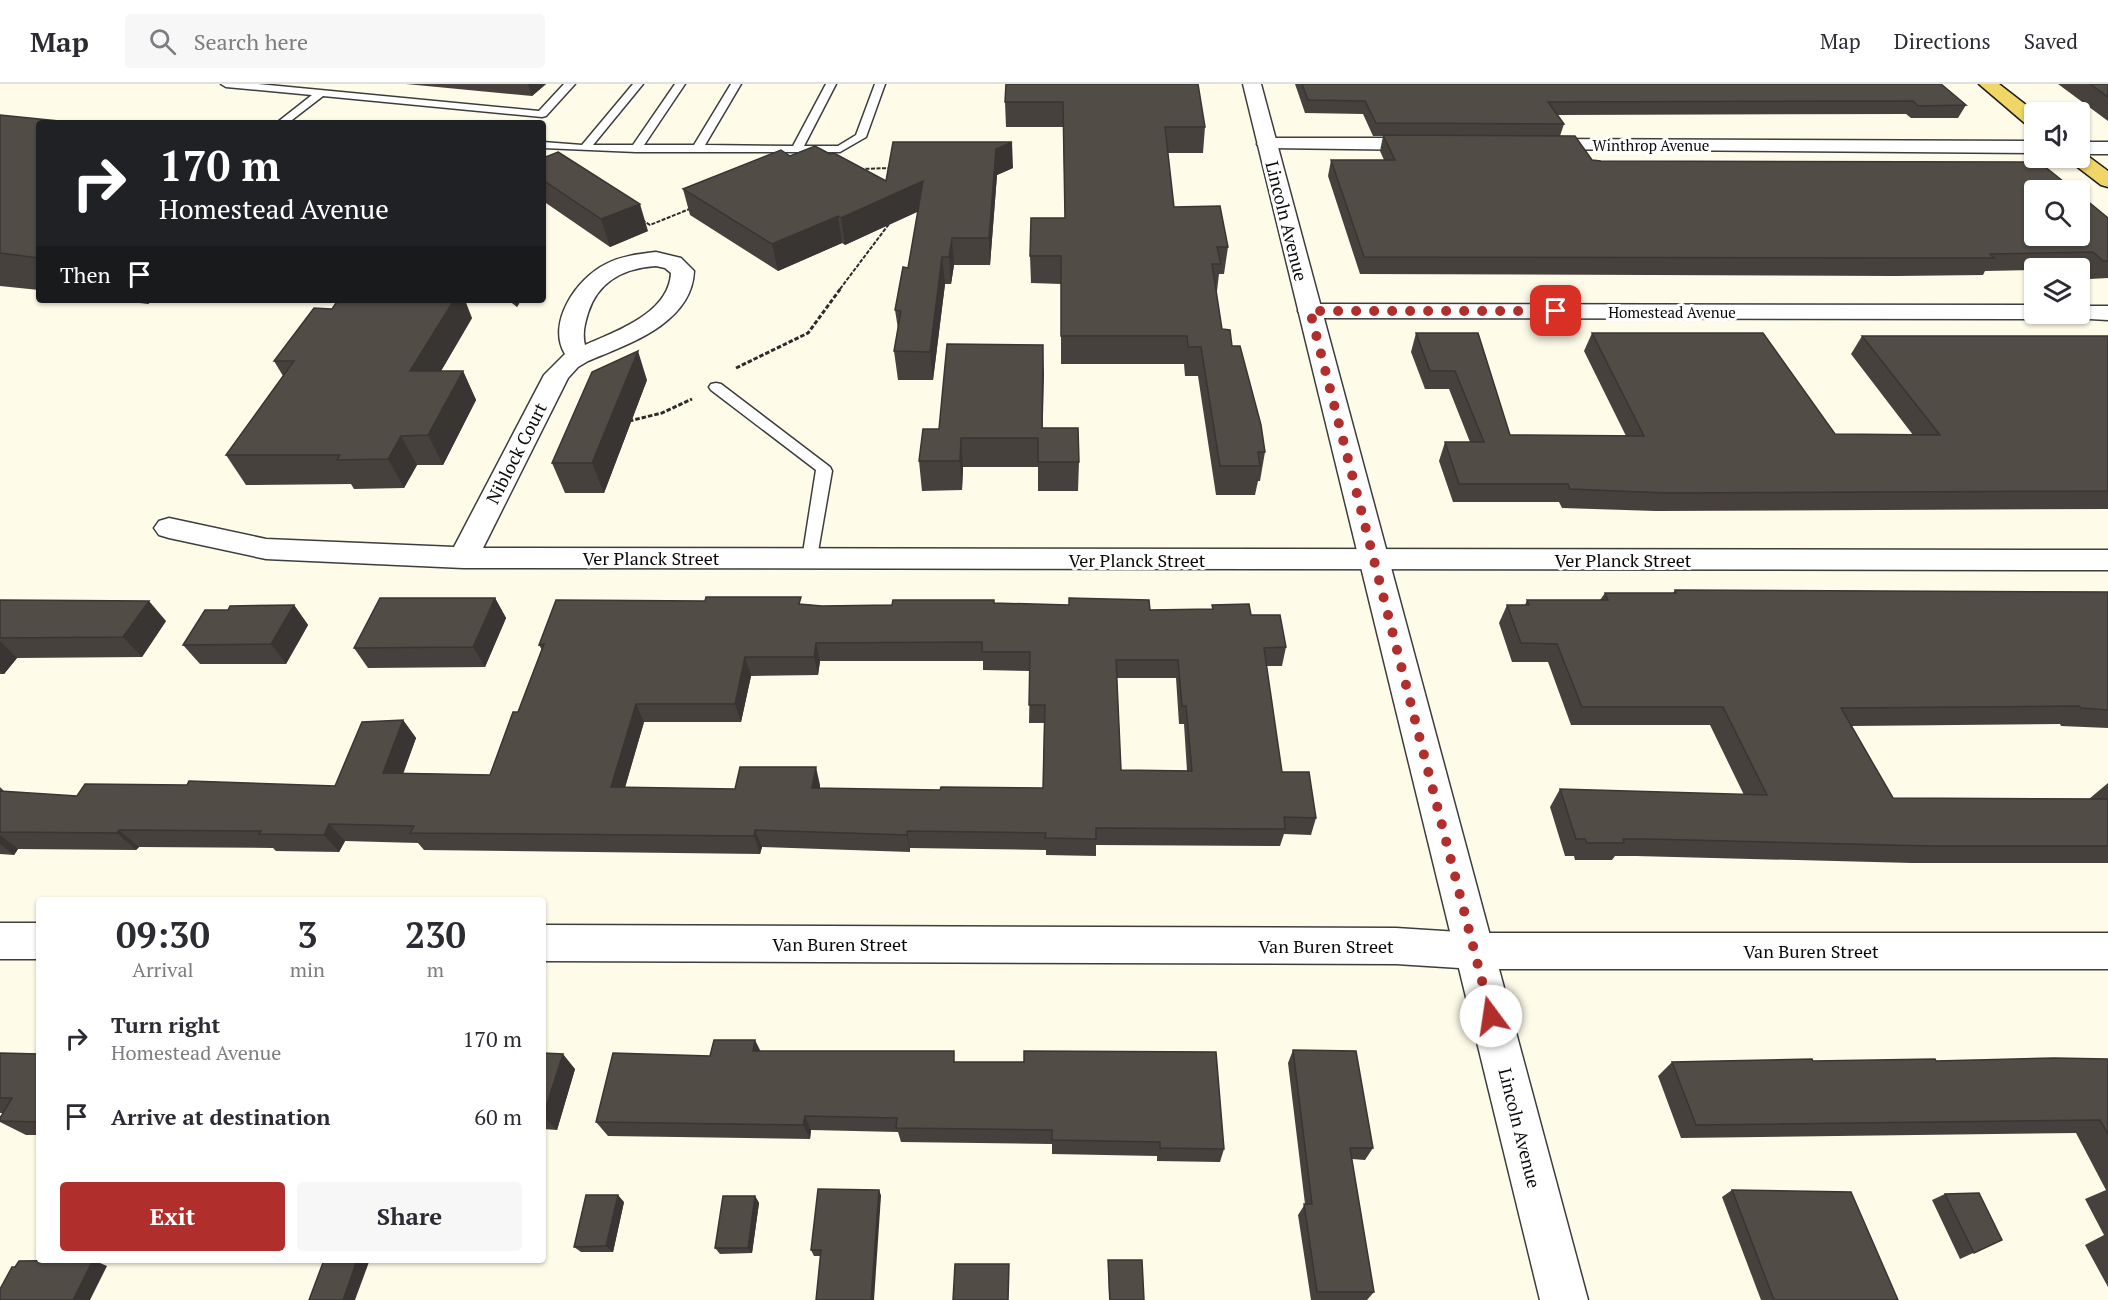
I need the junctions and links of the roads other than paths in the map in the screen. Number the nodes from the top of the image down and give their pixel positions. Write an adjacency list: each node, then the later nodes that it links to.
1 (226, 84): 10 (lane)
2 (570, 84): 12 (lane)
3 (638, 84): 19 (lane)
4 (680, 84): 22 (lane)
5 (736, 84): 23 (lane)
6 (831, 84): 24 (lane)
7 (880, 84): 24 (lane)
8 (1252, 84): 14 (street, Lincoln Avenue)
9 (1988, 84): 11 (main road)
10 (320, 94): 12 (lane); 13 (lane)
11 (2024, 113)
12 (539, 119)
13 (286, 120)
14 (1267, 144): 15 (street); 27 (street, Lincoln Avenue)
15 (1441, 144)
16 (546, 145): 19 (lane)
17 (1524, 145): 18 (street, Winthrop Avenue)
18 (2024, 147)
19 (585, 148): 22 (lane)
20 (2090, 148): 21 (street)
21 (2108, 148)
22 (636, 149): 23 (lane)
23 (697, 149): 24 (lane)
24 (797, 149)
25 (2090, 168): 26 (main road)
26 (2108, 182)
27 (1310, 311): 28 (street, Homestead Avenue); 37 (street, Lincoln Avenue)
28 (2024, 312)
29 (2090, 313): 30 (street)
30 (2108, 313)
31 (579, 356): 31 (street, Niblock Court); 34 (street, Niblock Court)
32 (716, 387): 35 (lane)
33 (169, 528): 34 (street, Ver Planck Street)
34 (463, 558): 35 (street, Ver Planck Street)
35 (810, 559): 37 (street, Ver Planck Street)
36 (2108, 560): 37 (street, Ver Planck Street)
37 (1375, 561): 41 (street, Lincoln Avenue)
38 (0, 941): 39 (street)
39 (36, 941)
40 (546, 943): 41 (street, Van Buren Street)
41 (1475, 951): 42 (street, Van Buren Street); 43 (street, Lincoln Avenue)
42 (2108, 951)
43 (1564, 1300)

